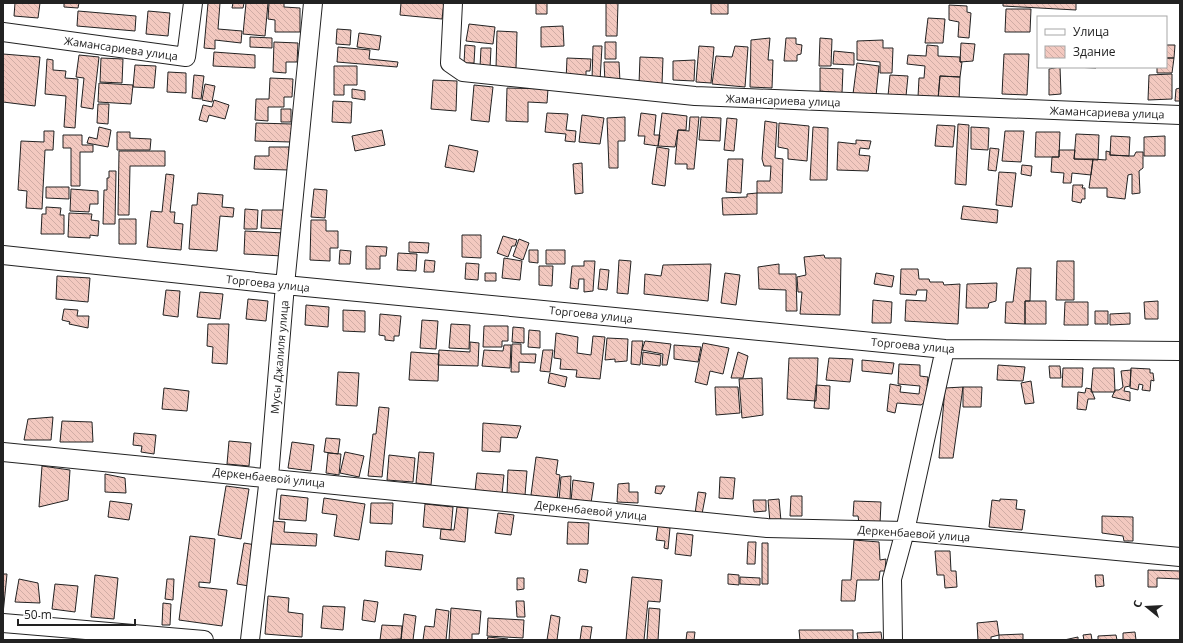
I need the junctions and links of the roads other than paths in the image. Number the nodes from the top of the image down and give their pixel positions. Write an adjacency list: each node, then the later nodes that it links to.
1 (193, 3): 4 (street, Жамансариева улица)
2 (313, 3): 7 (street, Мусы Джалиля улица)
3 (453, 3): 5 (street, Жамансариева улица)
4 (3, 32)
5 (1180, 114)
6 (3, 255): 7 (street, Торгоева улица)
7 (285, 285): 8 (street, Торгоева улица); 11 (street, Мусы Джалиля улица)
8 (945, 349): 9 (street, Торгоева улица); 12 (street)
9 (1180, 351)
10 (3, 452): 11 (street, Деркенбаевой улица)
11 (269, 477): 12 (street, Деркенбаевой улица); 16 (street, Мусы Джалиля улица)
12 (905, 531): 13 (street, Деркенбаевой улица); 17 (street)
13 (1180, 557)
14 (3, 623): 15 (street)
15 (204, 640)
16 (250, 640)
17 (893, 640)

